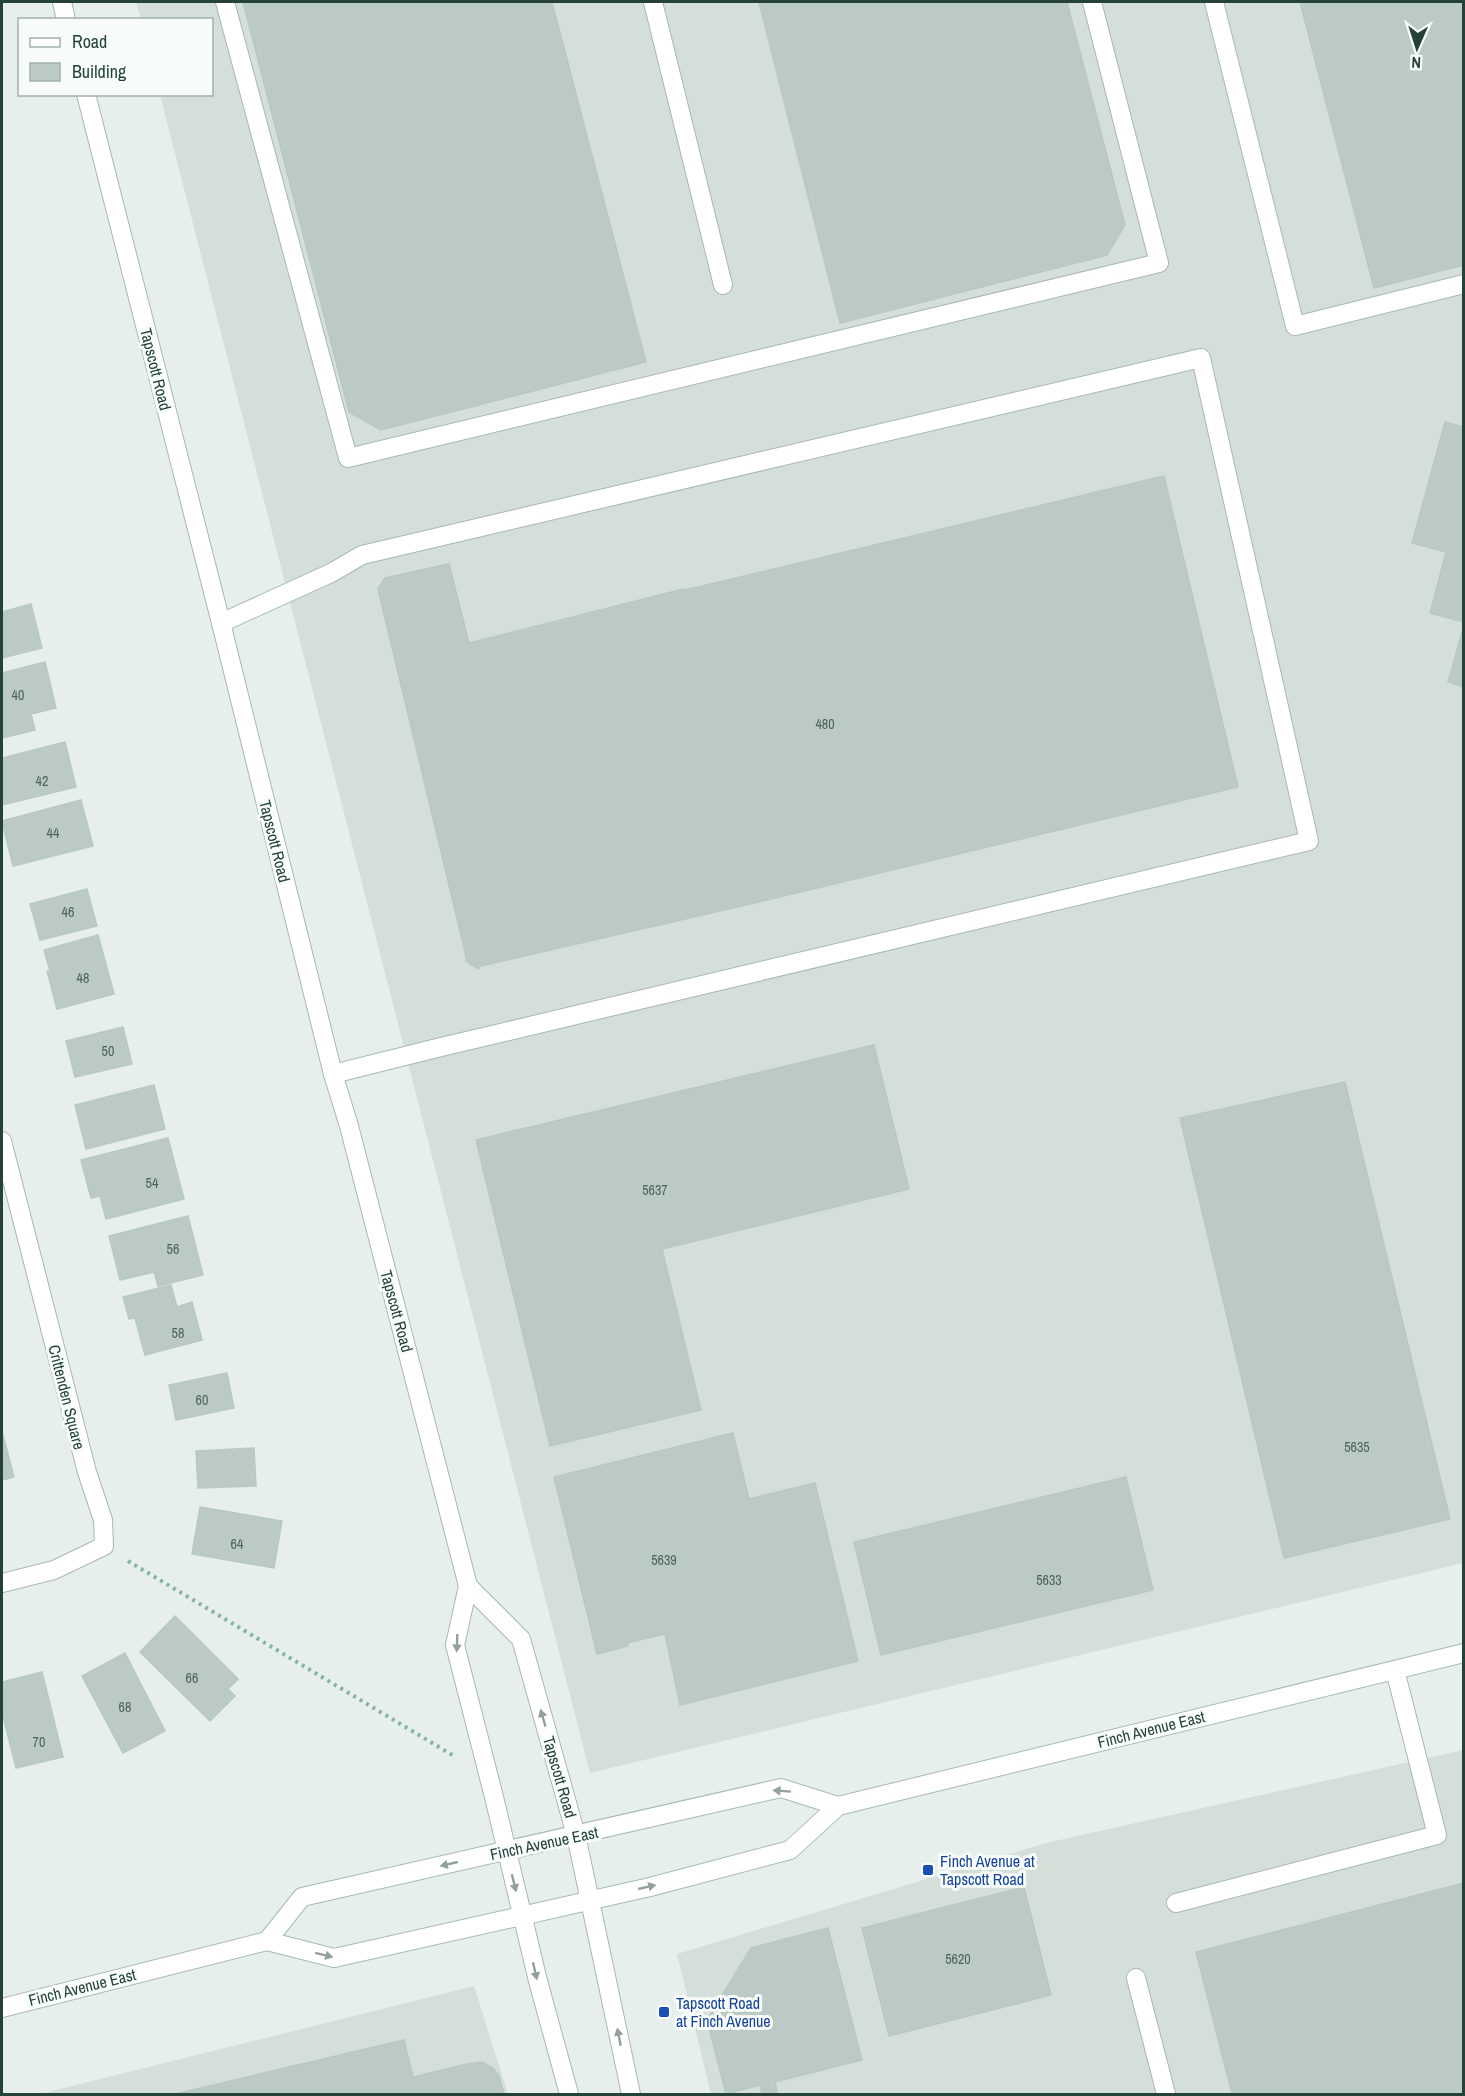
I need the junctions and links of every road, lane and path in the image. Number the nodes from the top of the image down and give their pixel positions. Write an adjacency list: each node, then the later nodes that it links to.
1 (62, 2): 6 (street)
2 (225, 2): 4 (street)
3 (653, 2): 9 (street)
4 (1092, 2)
5 (1214, 2): 8 (street)
6 (66, 18)
7 (87, 96): 10 (street, Tapscott Road)
8 (1464, 284)
9 (723, 285)
10 (221, 623): 11 (street, Tapscott Road); 11 (street)
11 (333, 1074): 15 (street, Tapscott Road)
12 (2, 1141): 13 (street, Crittenden Square)
13 (104, 1546): 14 (street); 18 (path)
14 (2, 1583)
15 (468, 1586): 18 (street, Tapscott Road, one-way to 18); 20 (street, Tapscott Road, one-way to 15)
16 (1464, 1653): 17 (street, Finch Avenue East)
17 (1395, 1670): 19 (street, Finch Avenue East); 23 (street)
18 (487, 1772): 21 (street, Tapscott Road)
19 (838, 1806): 20 (street, Finch Avenue East, one-way to 20); 22 (street, Finch Avenue East, one-way to 19)
20 (576, 1835): 21 (street, Finch Avenue East); 22 (street, Tapscott Road)
21 (506, 1851): 24 (street, Tapscott Road, one-way to 24); 25 (street, Finch Avenue East, one-way to 25)
22 (590, 1900): 24 (street, Finch Avenue East); 29 (street, Tapscott Road, one-way to 22)
23 (1176, 1903)
24 (522, 1914): 25 (street, Finch Avenue East, one-way to 24); 28 (street, Tapscott Road, one-way to 28)
25 (267, 1941): 27 (street, Finch Avenue East)
26 (1136, 1978): 30 (street)
27 (2, 2008)
28 (569, 2094)
29 (631, 2094)
30 (1166, 2094)

